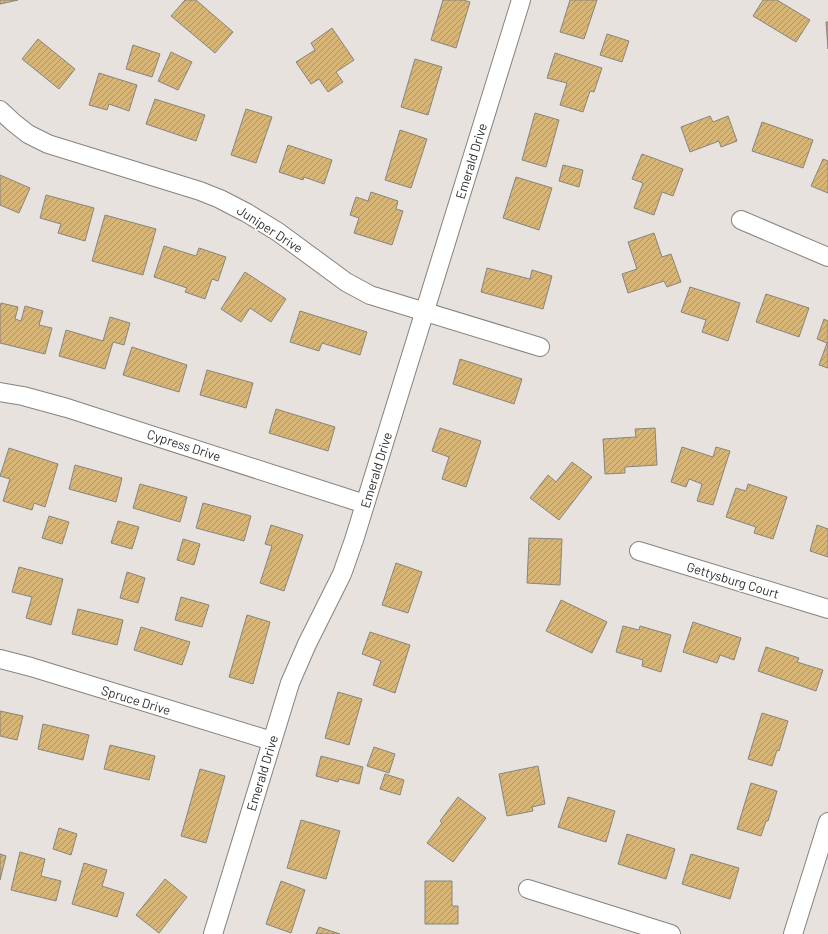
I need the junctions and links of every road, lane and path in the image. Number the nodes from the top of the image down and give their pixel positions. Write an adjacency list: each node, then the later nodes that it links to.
1 (521, 0): 5 (street, Emerald Drive)
2 (0, 110): 5 (street, Juniper Drive)
3 (741, 220): 4 (street)
4 (828, 257)
5 (425, 312): 6 (street, Juniper Drive); 8 (street, Emerald Drive)
6 (540, 347)
7 (0, 392): 8 (street, Cypress Drive)
8 (365, 504): 12 (street, Emerald Drive)
9 (639, 551): 10 (street, Gettysburg Court)
10 (828, 609)
11 (0, 659): 12 (street, Spruce Drive)
12 (272, 741): 15 (street, Emerald Drive)
13 (828, 822): 17 (street)
14 (528, 889): 16 (street)
15 (213, 934)
16 (671, 934)
17 (793, 934)

